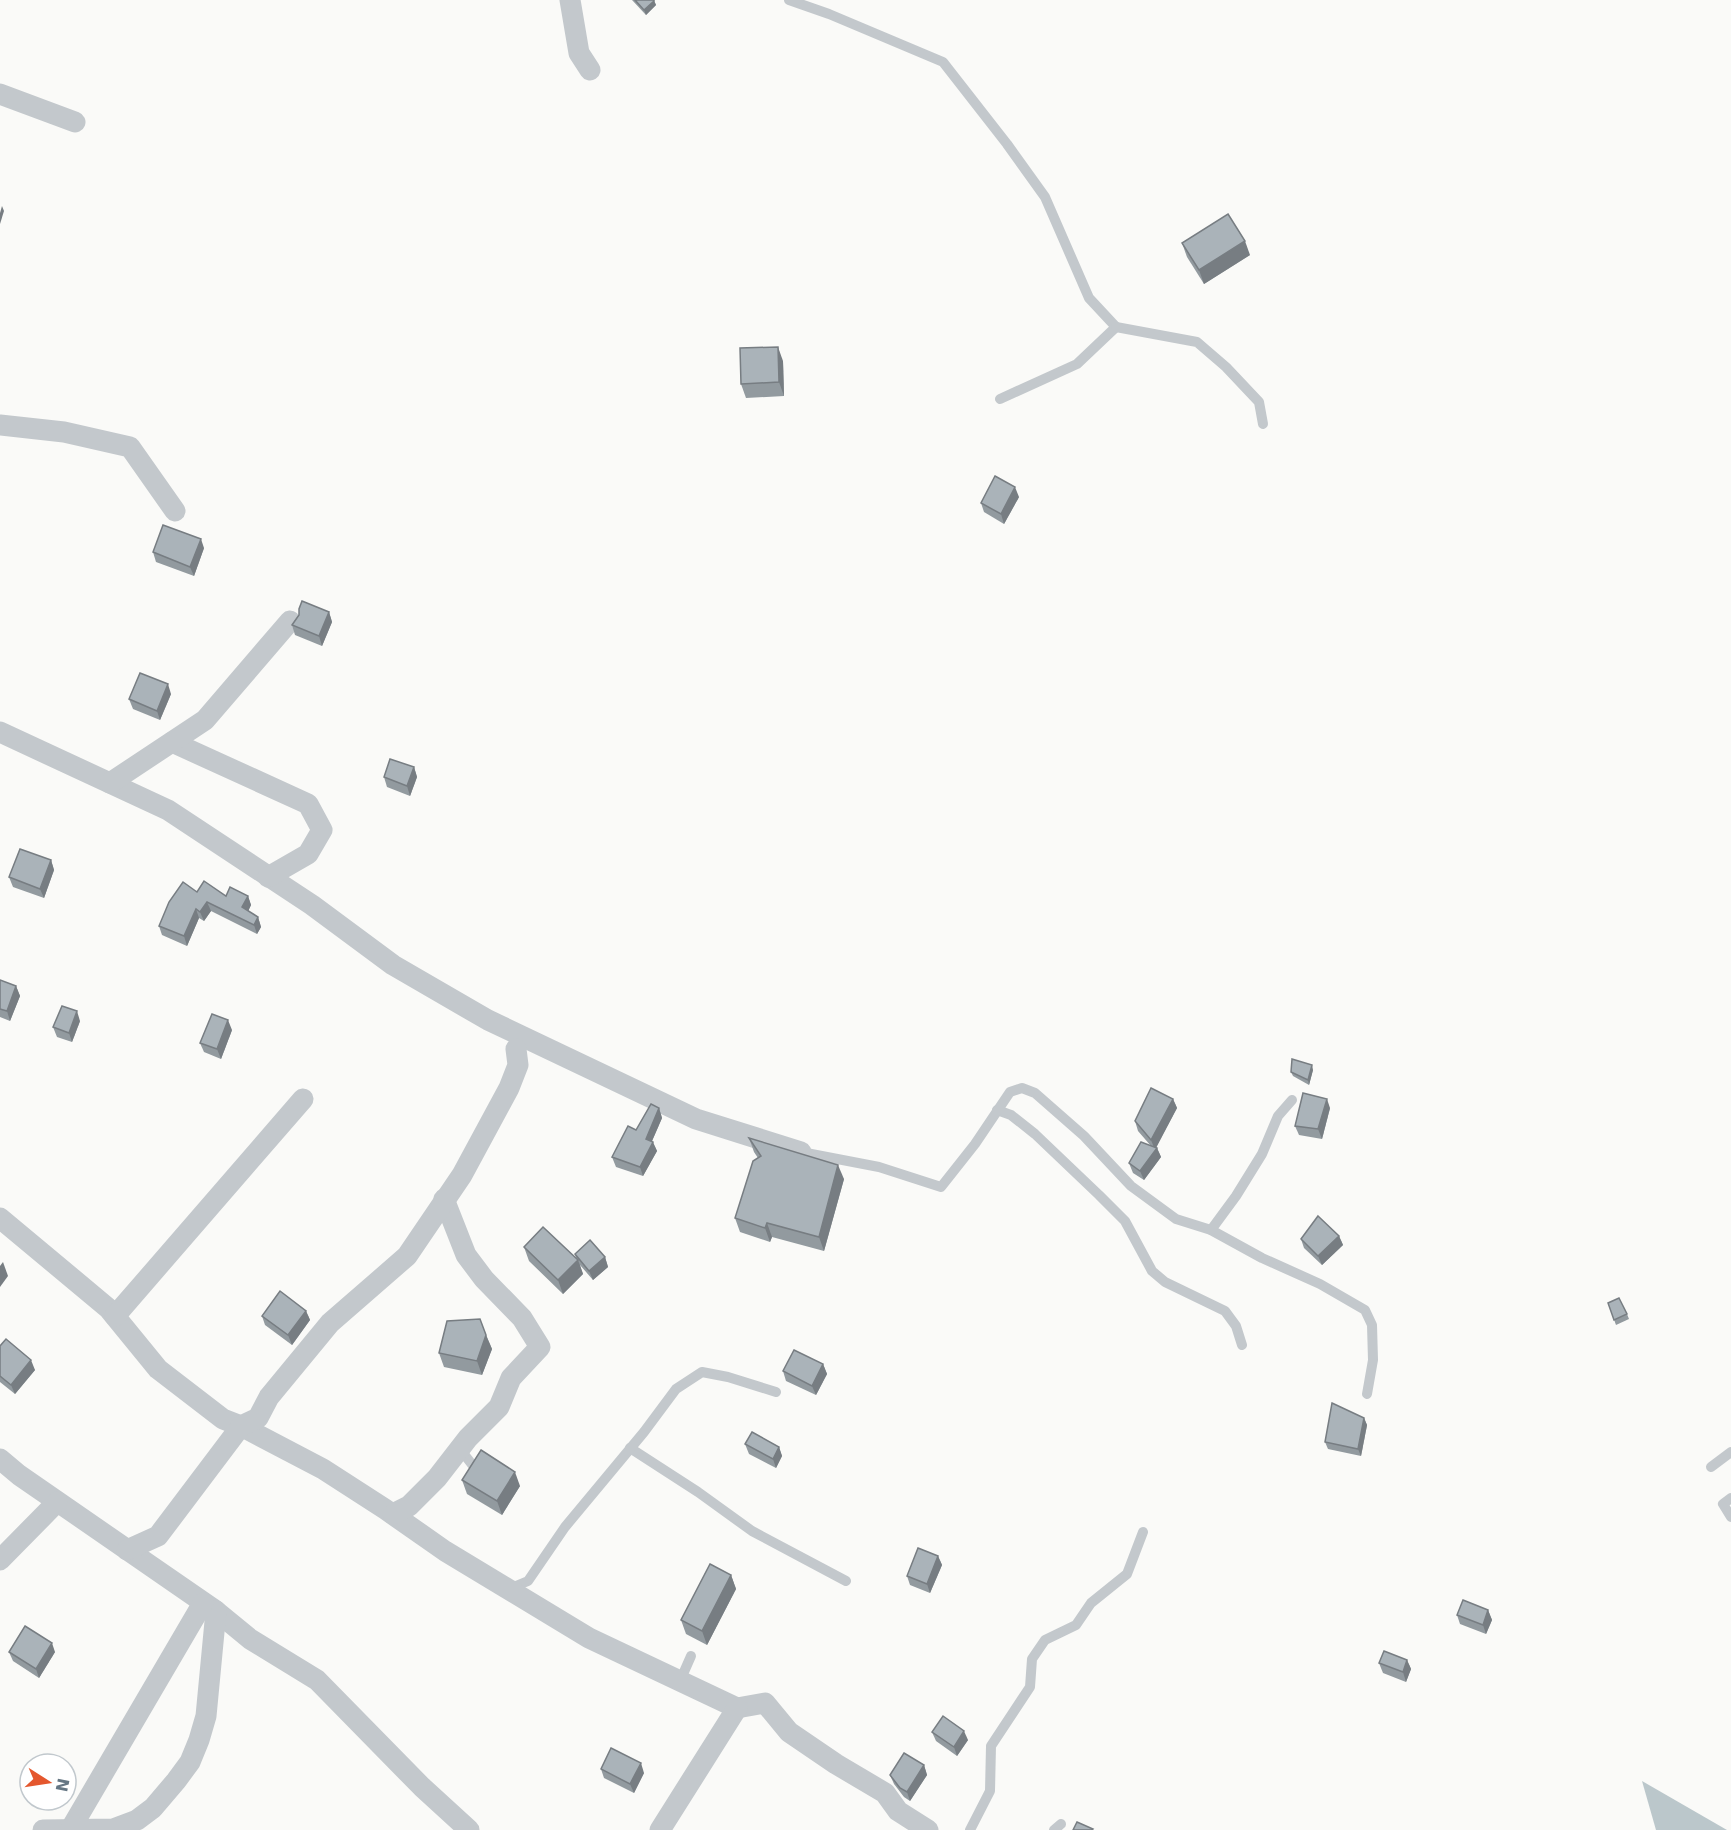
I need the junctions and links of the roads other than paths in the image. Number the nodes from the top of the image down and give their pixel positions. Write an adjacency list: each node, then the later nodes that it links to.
1 (570, 0): 3 (street)
2 (789, 0): 6 (lane)
3 (590, 70)
4 (0, 94): 5 (street)
5 (75, 123)
6 (1116, 327): 7 (lane); 9 (lane)
7 (1000, 399)
8 (0, 424): 10 (street)
9 (1263, 424)
10 (175, 511)
11 (290, 621): 13 (street)
12 (0, 733): 14 (street)
13 (172, 742): 14 (street); 15 (street)
14 (110, 783): 15 (street)
15 (268, 877): 20 (street)
16 (516, 1049): 21 (street)
17 (303, 1099): 24 (street)
18 (1292, 1100): 23 (lane)
19 (997, 1110): 20 (lane); 23 (lane); 25 (lane)
20 (801, 1152)
21 (444, 1199): 28 (street); 30 (street)
22 (0, 1218): 24 (street)
23 (1211, 1230): 27 (lane)
24 (115, 1316): 28 (street)
25 (1242, 1345)
26 (776, 1392): 29 (lane)
27 (1367, 1394)
28 (241, 1426): 37 (street); 40 (street)
29 (630, 1448): 42 (lane); 43 (lane)
30 (460, 1449): 33 (lane); 37 (street)
31 (1731, 1452): 34 (lane)
32 (0, 1459): 36 (street)
33 (474, 1467)
34 (1711, 1467)
35 (1731, 1498): 38 (lane)
36 (57, 1502): 40 (street); 41 (street)
37 (393, 1514): 43 (street)
38 (1731, 1517)
39 (1143, 1532): 53 (lane)
40 (127, 1550): 44 (street)
41 (0, 1560)
42 (846, 1581)
43 (508, 1589): 46 (street)
44 (209, 1607): 49 (street); 49 (street); 50 (street)
45 (691, 1656): 46 (lane)
46 (680, 1681): 47 (street)
47 (737, 1708): 51 (street); 52 (street)
48 (43, 1830): 49 (street)
49 (70, 1830)
50 (469, 1830)
51 (660, 1830)
52 (928, 1830)
53 (970, 1830)

